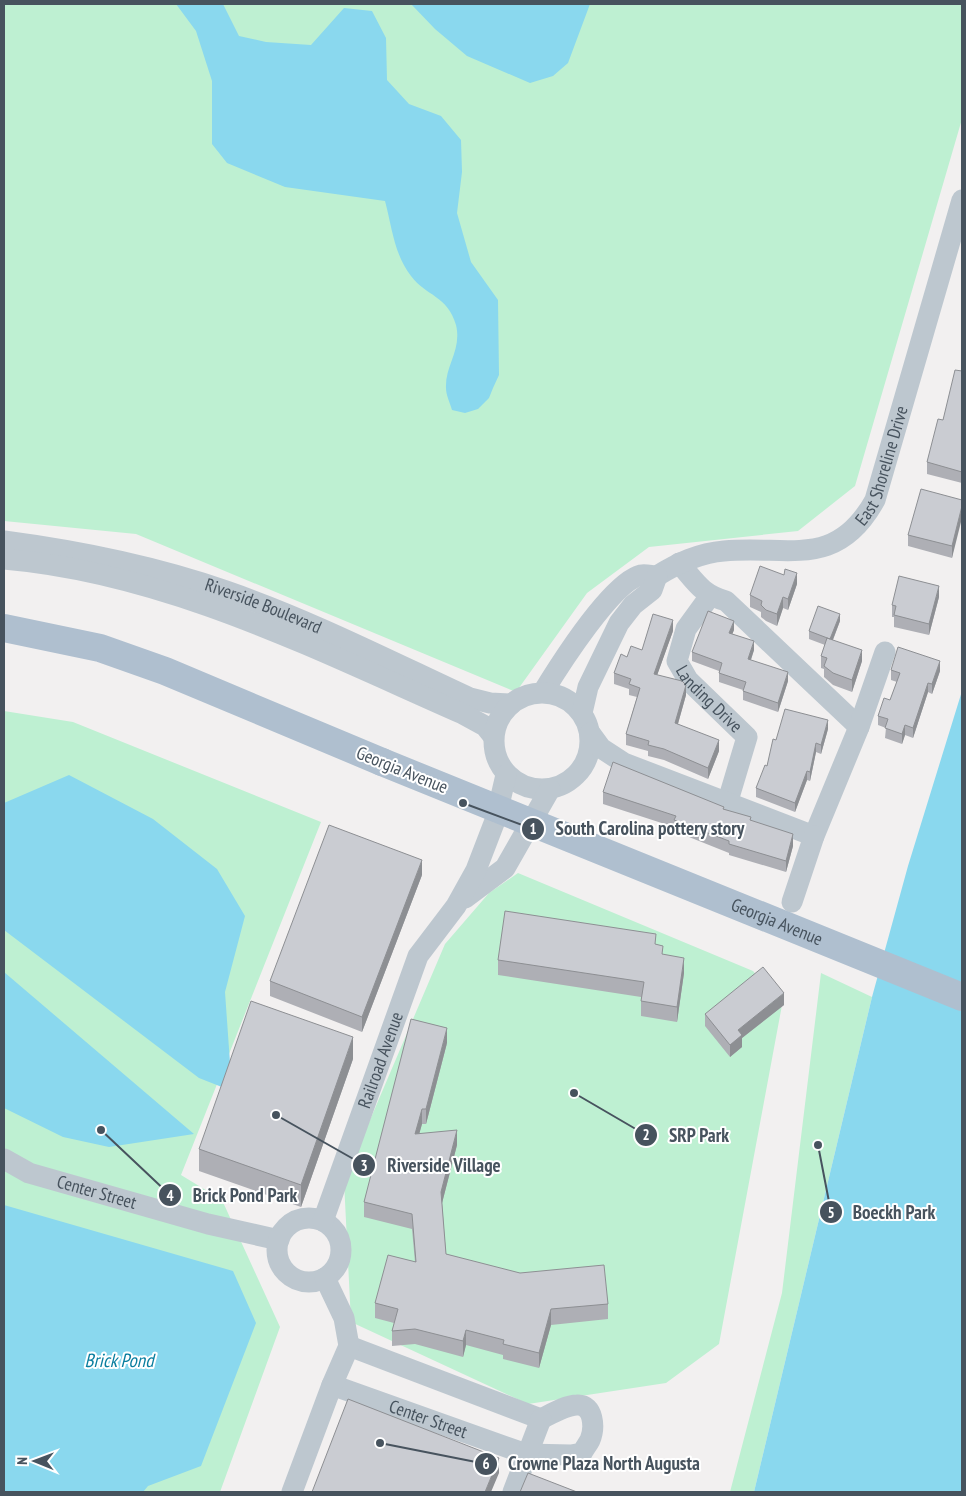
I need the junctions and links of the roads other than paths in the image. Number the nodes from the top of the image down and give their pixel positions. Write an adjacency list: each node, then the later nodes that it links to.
1 (962, 200): 4 (street, East Shoreline Drive)
2 (4, 541): 10 (street, Riverside Boulevard)
3 (4, 559): 13 (street, Riverside Boulevard)
4 (679, 563): 5 (street, East Shoreline Drive); 6 (street)
5 (656, 576): 9 (street); 11 (street)
6 (710, 596): 12 (street); 18 (street, Landing Drive)
7 (4, 628): 22 (main road, Georgia Avenue, bridge)
8 (885, 652): 12 (street)
9 (543, 692): 10 (street); 11 (street)
10 (511, 704): 13 (street)
11 (586, 723): 14 (street); 16 (street)
12 (859, 726): 19 (street)
13 (493, 736): 15 (street)
14 (624, 764): 16 (street); 18 (street)
15 (506, 774): 17 (street); 21 (street, Railroad Avenue)
16 (575, 777): 17 (street)
17 (550, 789): 21 (street, Railroad Avenue)
18 (726, 804): 19 (street)
19 (814, 836): 20 (street)
20 (792, 902)
21 (456, 906): 24 (street, Railroad Avenue)
22 (962, 997)
23 (4, 1159): 25 (street, Center Street)
24 (322, 1221): 25 (street); 26 (street)
25 (279, 1240): 26 (street)
26 (326, 1278): 27 (street)
27 (349, 1346): 28 (street); 29 (street)
28 (332, 1385): 30 (street, Center Street); 31 (street)
29 (540, 1419): 30 (street); 30 (street, Center Street)
30 (526, 1454): 32 (street)
31 (292, 1492)
32 (514, 1492)

